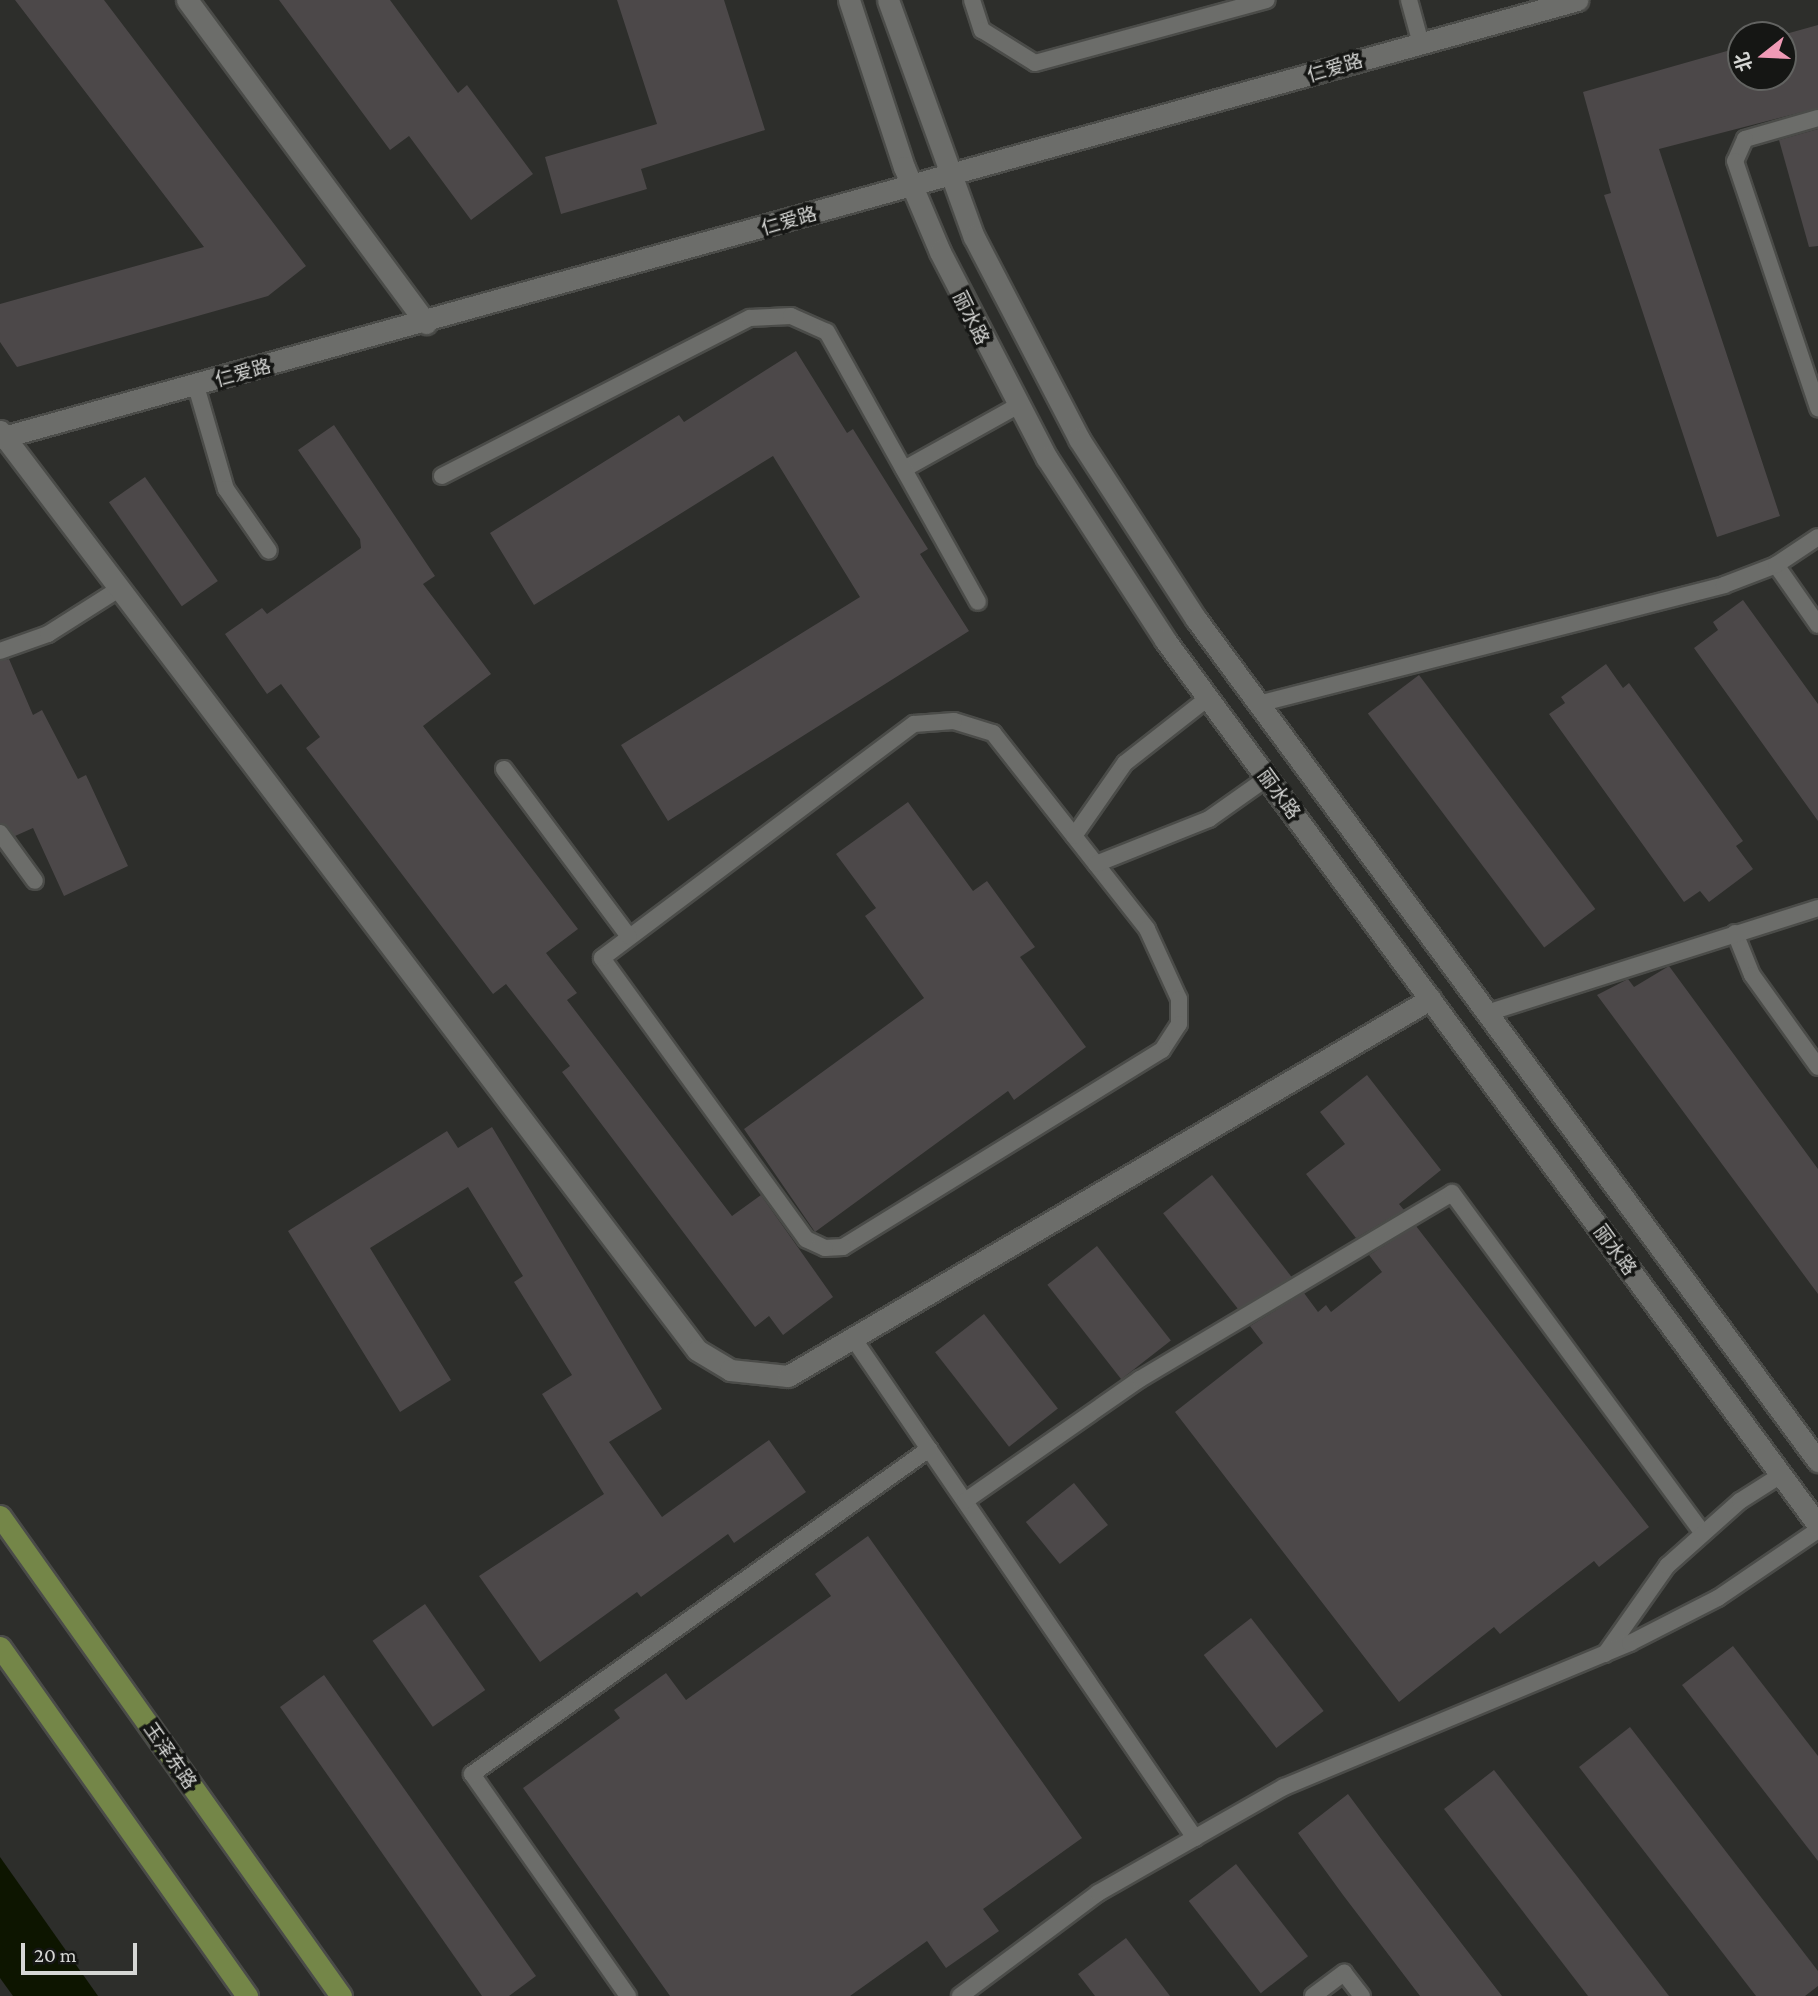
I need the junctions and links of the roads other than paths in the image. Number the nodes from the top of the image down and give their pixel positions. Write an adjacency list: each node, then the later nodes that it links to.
1 (187, 0): 12 (street)
2 (849, 0): 11 (street, 丽水路)
3 (888, 0): 10 (street, 丽水路)
4 (972, 0): 5 (lane)
5 (1267, 0)
6 (1409, 0): 8 (lane)
7 (1577, 0): 8 (street, 仁爱路)
8 (1421, 44): 10 (street, 仁爱路)
9 (1818, 118): 15 (lane)
10 (949, 176): 11 (street, 仁爱路); 27 (street, 丽水路)
11 (912, 186): 12 (street, 仁爱路); 14 (street, 丽水路)
12 (426, 323): 13 (street, 仁爱路)
13 (196, 386): 16 (street, 仁爱路); 20 (lane)
14 (1017, 406): 17 (lane); 26 (street, 丽水路)
15 (1818, 408)
16 (1, 435): 22 (street)
17 (904, 469): 18 (lane); 23 (lane)
18 (442, 476)
19 (1818, 537): 21 (lane)
20 (269, 551)
21 (1776, 565): 24 (lane); 27 (lane)
22 (119, 589): 25 (lane); 40 (street)
23 (978, 602)
24 (1818, 625)
25 (0, 650)
26 (1208, 698): 29 (street, 丽水路); 31 (lane)
27 (1258, 704): 38 (street, 丽水路)
28 (504, 769): 36 (lane)
29 (1267, 778): 32 (lane); 37 (street, 丽水路)
30 (0, 834): 33 (lane)
31 (1074, 836): 32 (lane); 36 (lane)
32 (1096, 864): 36 (lane)
33 (35, 880)
34 (1818, 908): 35 (lane)
35 (1735, 933): 38 (lane); 39 (lane)
36 (629, 937)
37 (1430, 999): 40 (street); 43 (street, 丽水路)
38 (1487, 1013): 42 (street, 丽水路)
39 (1818, 1067)
40 (853, 1338): 41 (lane)
41 (929, 1449): 44 (lane); 53 (lane)
42 (1818, 1461)
43 (1782, 1475): 46 (street, 丽水路); 47 (lane)
44 (964, 1501): 47 (lane); 50 (lane)
45 (0, 1516): 52 (main road, 玉泽东路)
46 (1818, 1527): 49 (lane)
47 (1702, 1532): 49 (lane)
48 (0, 1647): 51 (main road)
49 (1605, 1654): 50 (lane)
50 (1195, 1838): 54 (lane)
51 (247, 1996)
52 (341, 1996)
53 (628, 1996)
54 (960, 1996)
55 (1313, 1996): 56 (lane)
56 (1362, 1996)

